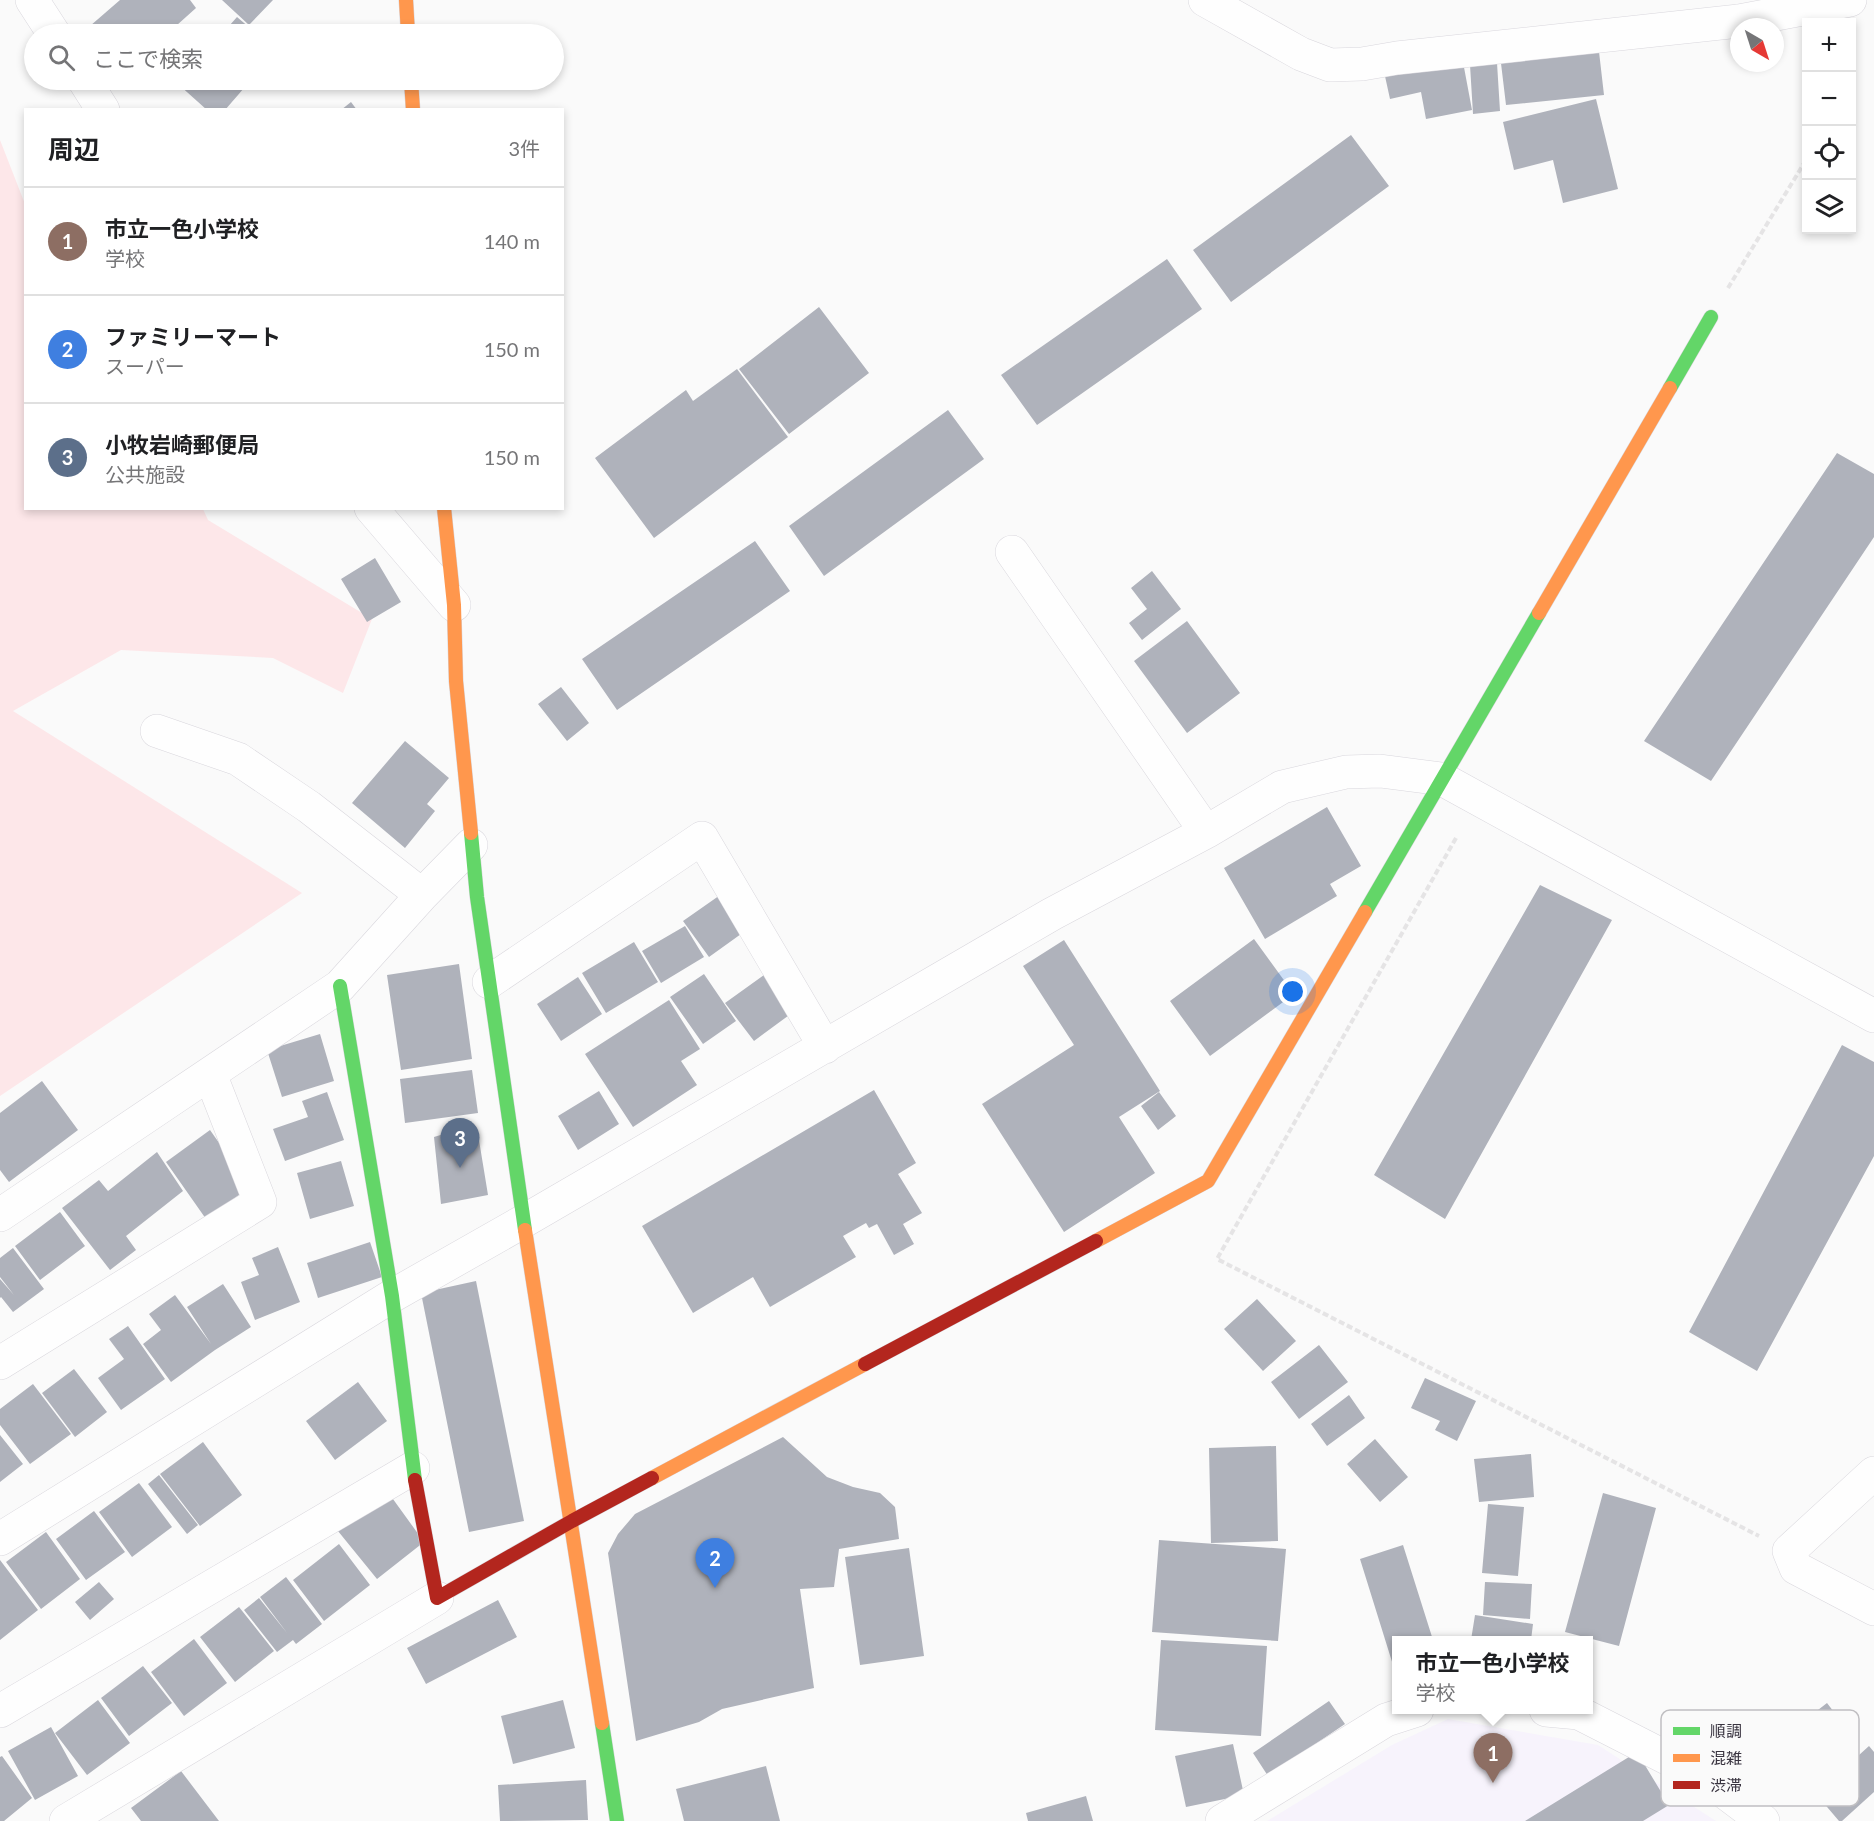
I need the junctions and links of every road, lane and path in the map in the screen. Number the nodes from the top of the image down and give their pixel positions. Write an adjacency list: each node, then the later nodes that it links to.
1 (32, 0): 5 (street)
2 (406, 0): 6 (street)
3 (1205, 0): 4 (street)
4 (1831, 2)
5 (48, 24)
6 (407, 24)
7 (90, 90): 9 (street)
8 (412, 90): 10 (street)
9 (102, 108)
10 (413, 108)
11 (1802, 167): 12 (path)
12 (1711, 317): 18 (street)
13 (373, 510): 16 (street)
14 (444, 510): 16 (street)
15 (1012, 552): 19 (street)
16 (454, 605): 21 (street)
17 (157, 731): 22 (street)
18 (1442, 779): 19 (street); 25 (street); 34 (street)
19 (1206, 832): 26 (street)
20 (1456, 838): 36 (path)
21 (471, 845): 22 (street); 23 (street)
22 (422, 895): 24 (street)
23 (489, 982): 26 (street); 29 (street)
24 (340, 986): 27 (street); 30 (street)
25 (1874, 1016)
26 (825, 1047): 29 (street)
27 (210, 1074): 28 (street); 31 (street)
28 (0, 1215)
29 (524, 1221): 30 (street); 34 (street)
30 (392, 1296): 32 (street); 35 (street)
31 (0, 1363)
32 (413, 1468): 37 (street); 39 (street)
33 (1874, 1473): 36 (street)
34 (572, 1521): 37 (street); 46 (street)
35 (0, 1539)
36 (1789, 1551): 38 (street)
37 (437, 1598): 44 (street)
38 (1874, 1609)
39 (0, 1711)
40 (1405, 1714): 47 (street)
41 (1581, 1714): 42 (street)
42 (1661, 1755)
43 (1743, 1806): 48 (street)
44 (101, 1813): 45 (street)
45 (66, 1821)
46 (617, 1821)
47 (1222, 1821)
48 (1763, 1821)

